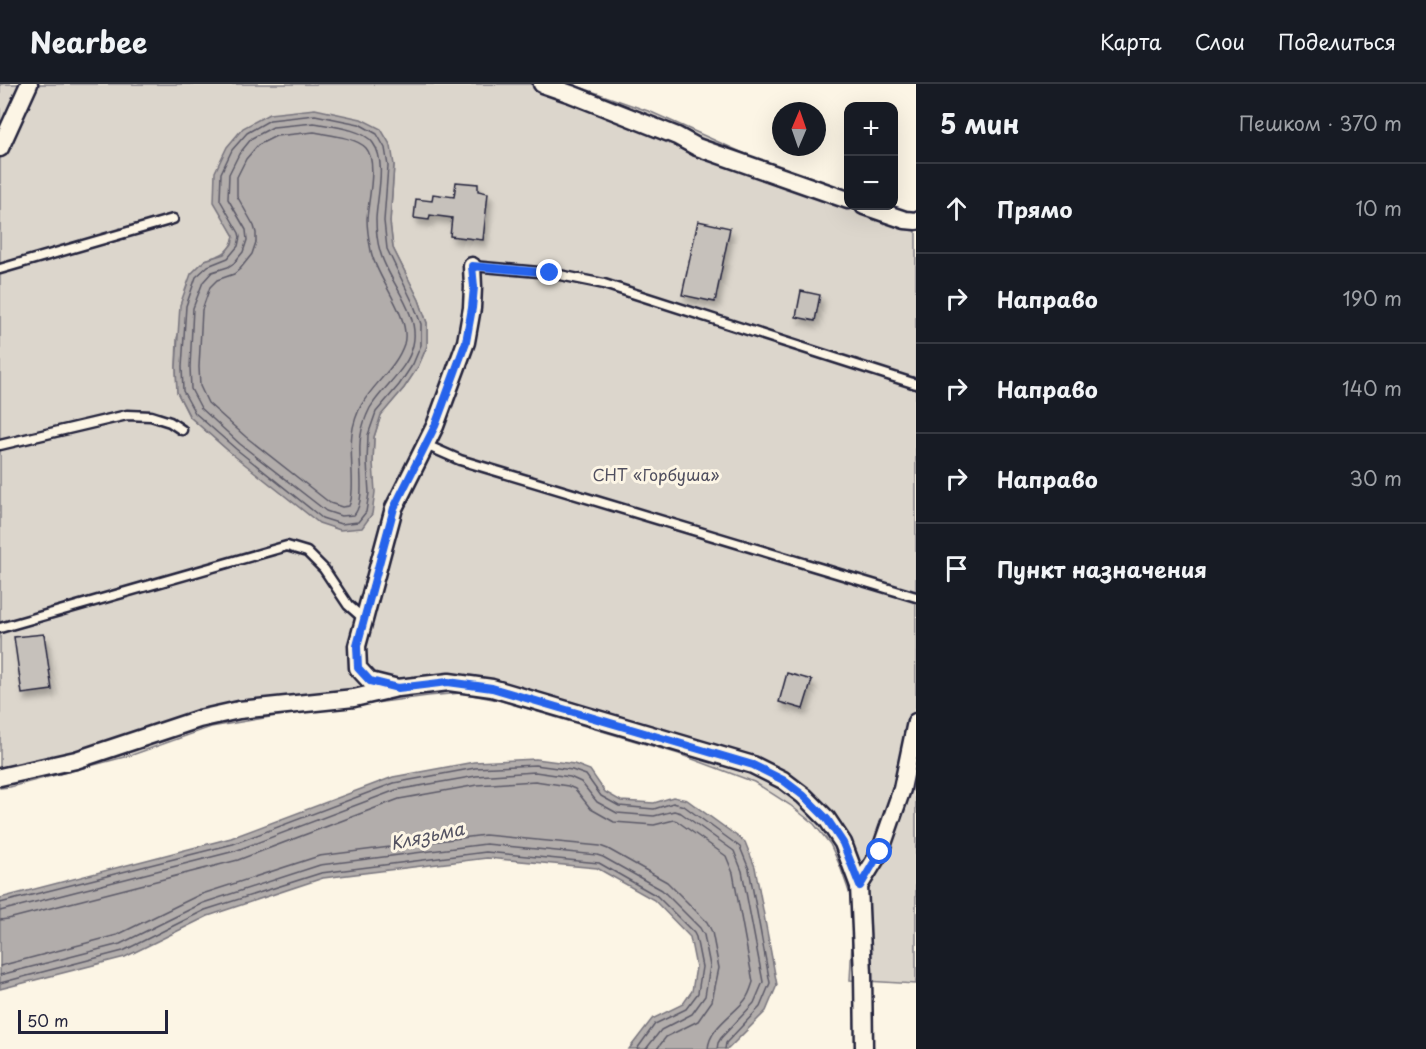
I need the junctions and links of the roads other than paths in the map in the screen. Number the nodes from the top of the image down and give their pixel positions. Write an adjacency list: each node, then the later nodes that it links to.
1 (29, 84): 3 (street)
2 (542, 84): 4 (street)
3 (0, 148)
4 (844, 198)
5 (876, 210): 7 (street)
6 (173, 219): 9 (lane)
7 (916, 221)
8 (472, 266): 10 (lane); 13 (street)
9 (0, 269)
10 (916, 384)
11 (182, 430): 12 (lane)
12 (0, 445)
13 (426, 445): 14 (lane); 15 (street)
14 (916, 597)
15 (364, 619): 16 (lane); 17 (street)
16 (0, 628)
17 (398, 688): 19 (street); 20 (street)
18 (916, 722): 20 (street)
19 (0, 777)
20 (860, 886): 21 (street)
21 (864, 1049)

